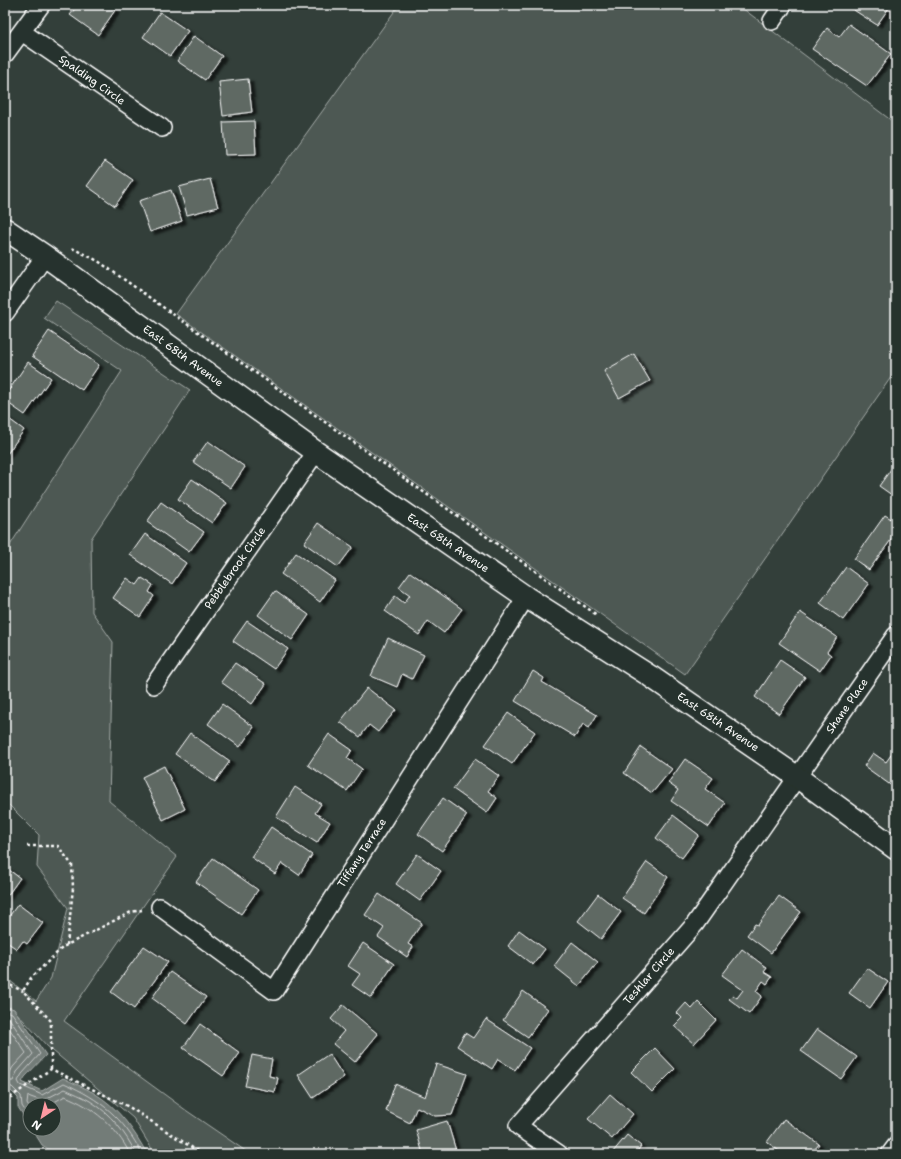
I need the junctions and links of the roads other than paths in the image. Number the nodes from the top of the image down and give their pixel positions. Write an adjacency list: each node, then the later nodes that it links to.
1 (41, 5): 4 (street)
2 (783, 5): 3 (street)
3 (772, 21)
4 (22, 32): 5 (street); 6 (street, Spalding Circle)
5 (5, 54)
6 (162, 128)
7 (5, 229): 8 (street, East 68th Avenue)
8 (45, 256): 9 (street); 10 (street, East 68th Avenue)
9 (5, 313)
10 (316, 452): 11 (street, East 68th Avenue); 13 (street, Pebblebrook Circle)
11 (526, 596): 14 (street, East 68th Avenue); 16 (street, Tiffany Terrace)
12 (896, 635): 14 (street, Shane Place)
13 (154, 684)
14 (797, 777): 15 (street, East 68th Avenue); 18 (street, Teshlar Circle)
15 (896, 849)
16 (160, 906)
17 (896, 1146): 19 (street)
18 (559, 1154)
19 (890, 1154)

